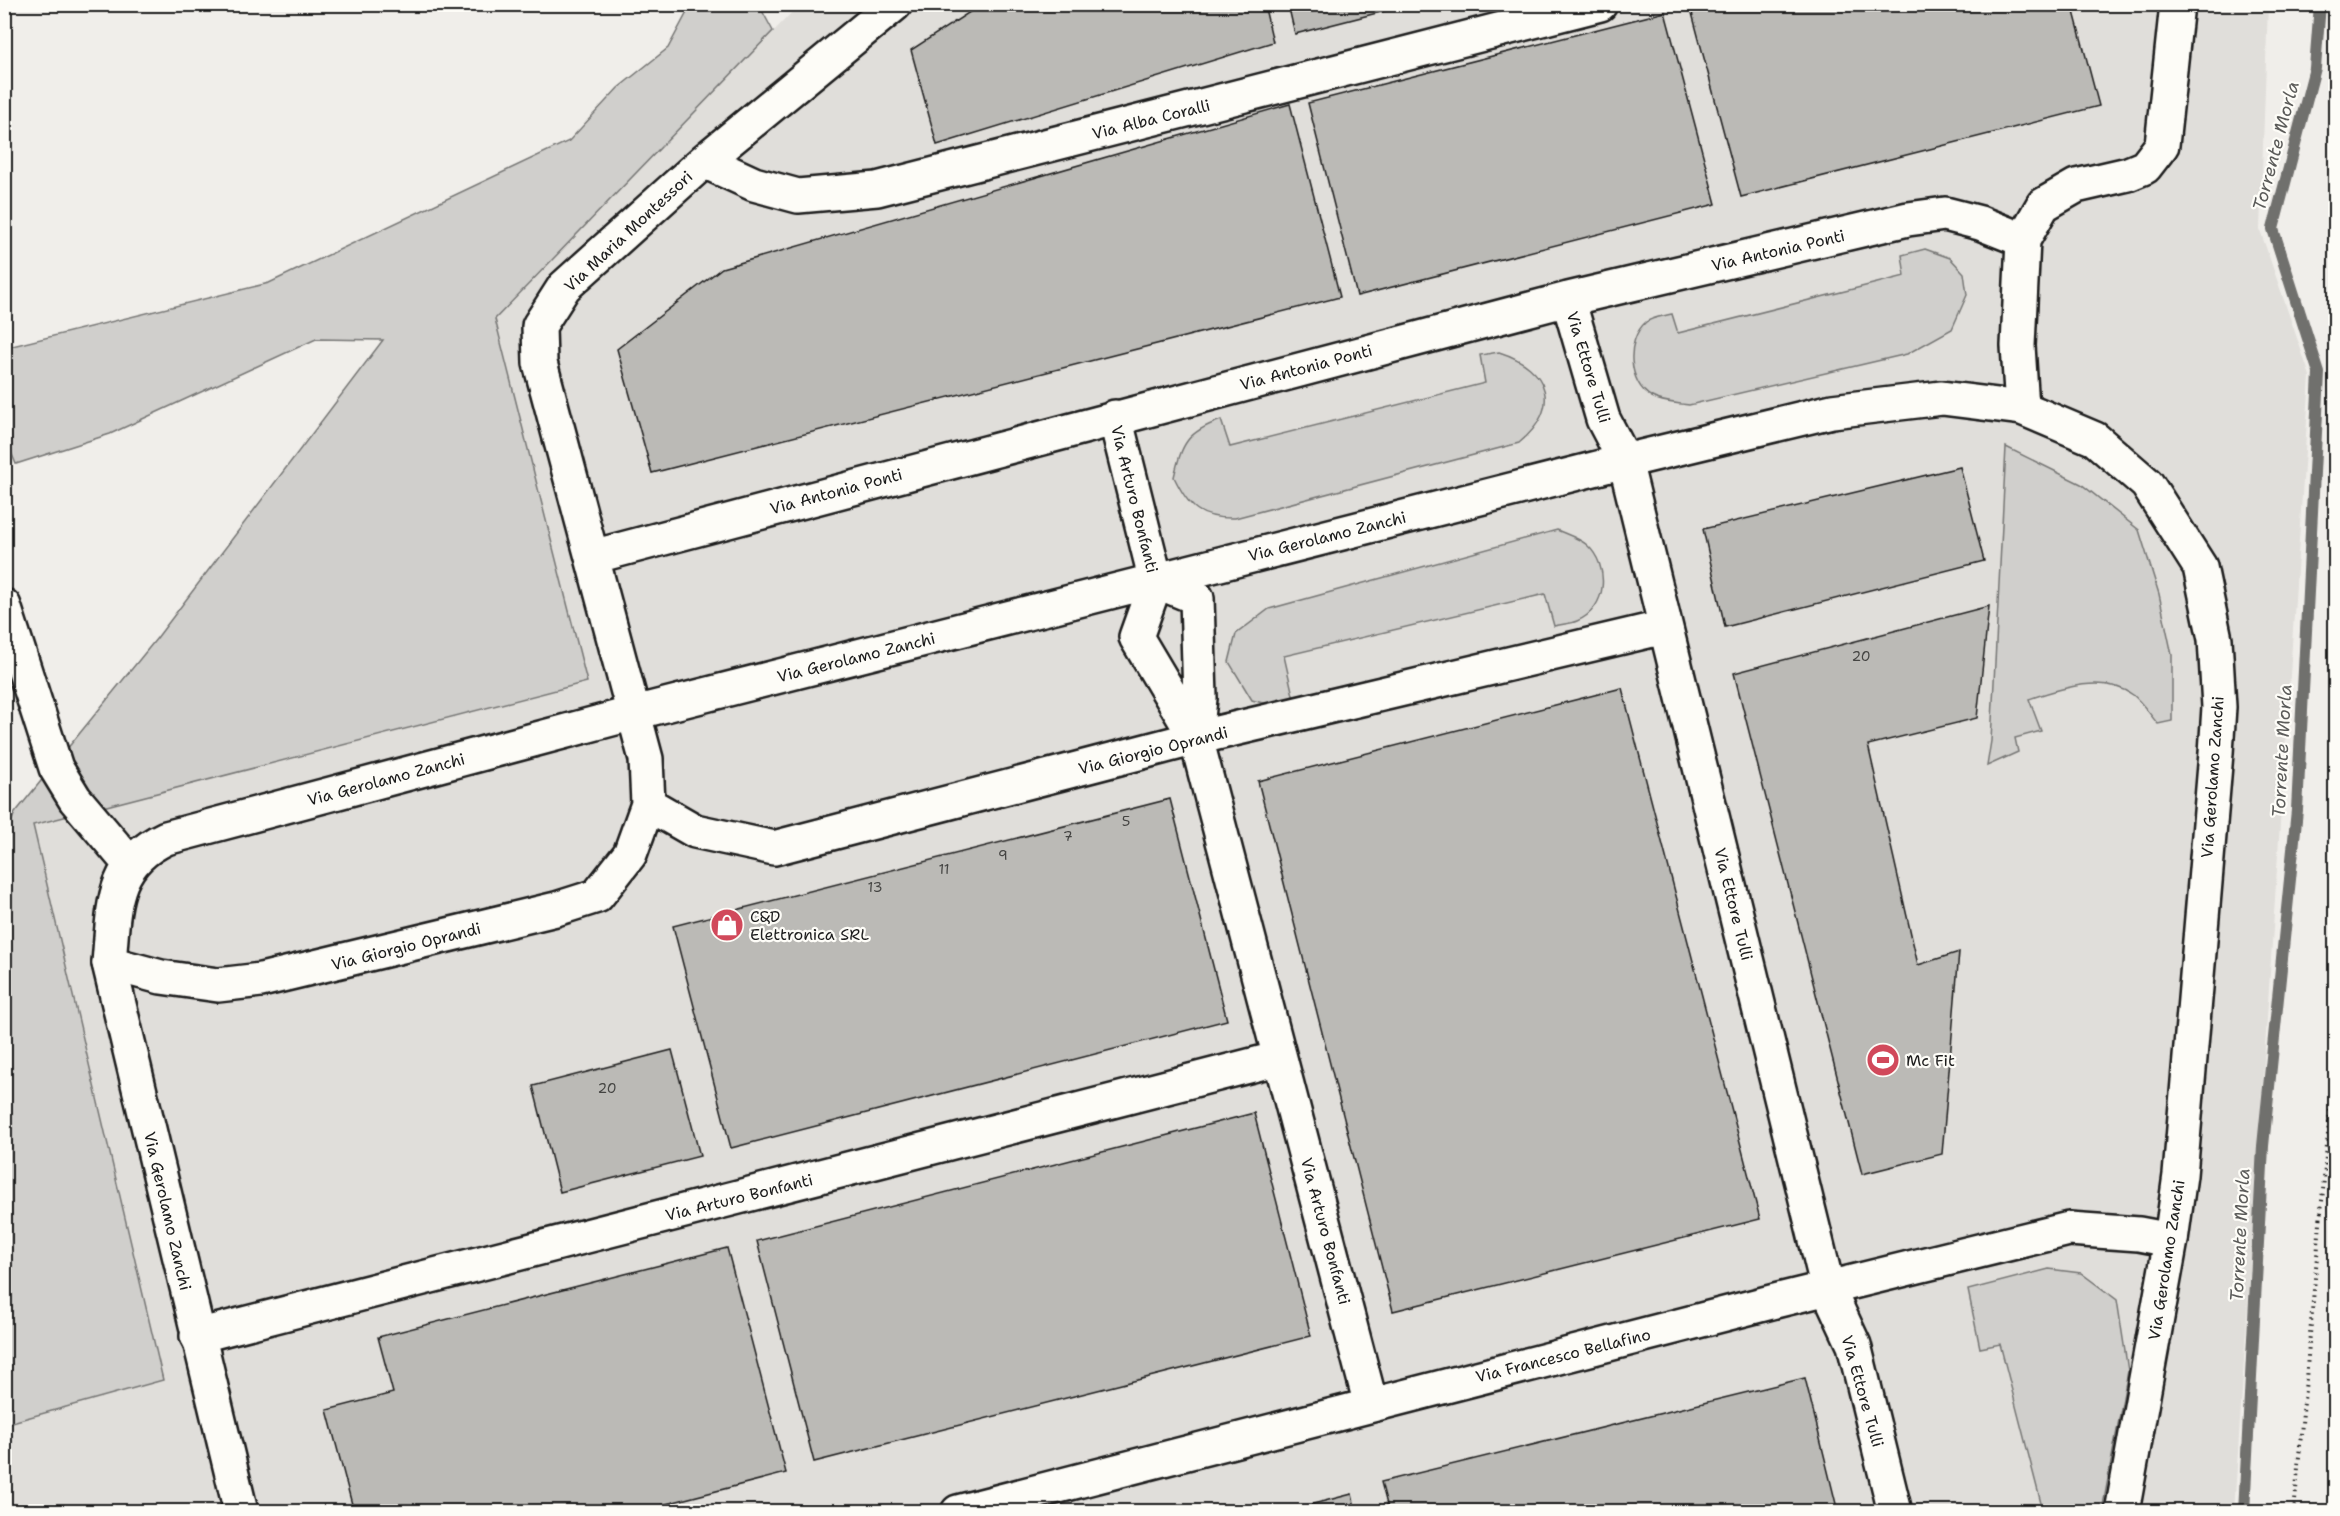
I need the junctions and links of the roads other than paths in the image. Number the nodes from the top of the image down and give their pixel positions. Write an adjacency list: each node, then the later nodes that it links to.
1 (895, 4): 4 (street, Via Maria Montessori)
2 (1600, 4): 4 (street, Via Alba Coralli)
3 (2177, 4): 5 (street)
4 (704, 161): 10 (street, Via Maria Montessori)
5 (2023, 240): 6 (street, Via Antonia Ponti); 7 (street)
6 (1568, 299): 8 (street, Via Antonia Ponti); 9 (street, Via Ettore Tulli)
7 (2022, 408): 9 (street, Via Gerolamo Zanchi); 20 (street, Via Gerolamo Zanchi)
8 (1115, 417): 10 (street, Via Antonia Ponti); 11 (street, Via Arturo Bonfanti)
9 (1625, 461): 11 (street, Via Gerolamo Zanchi); 13 (street, Via Ettore Tulli)
10 (592, 557): 14 (street, Via Maria Montessori)
11 (1156, 581): 14 (street, Via Gerolamo Zanchi); 15 (street, Via Arturo Bonfanti); 15 (street, Via Arturo Bonfanti)
12 (4, 606): 17 (street)
13 (1665, 627): 15 (street, Via Giorgio Oprandi); 21 (street, Via Ettore Tulli)
14 (634, 713): 16 (street, Via Giorgio Oprandi); 17 (street, Via Gerolamo Zanchi)
15 (1196, 738): 16 (street, Via Giorgio Oprandi); 19 (street, Via Arturo Bonfanti)
16 (648, 804): 18 (street, Via Giorgio Oprandi)
17 (130, 864): 18 (street, Via Gerolamo Zanchi)
18 (109, 963): 22 (street, Via Gerolamo Zanchi)
19 (1280, 1058): 22 (street, Via Arturo Bonfanti); 23 (street, Via Arturo Bonfanti)
20 (2171, 1240): 21 (street, Via Francesco Bellafino); 27 (street, Via Gerolamo Zanchi)
21 (1828, 1289): 23 (street, Via Francesco Bellafino); 26 (street, Via Ettore Tulli)
22 (197, 1336): 24 (street, Via Gerolamo Zanchi)
23 (1371, 1405): 25 (street, Via Francesco Bellafino)
24 (241, 1512)
25 (958, 1512)
26 (1895, 1512)
27 (2122, 1512)

